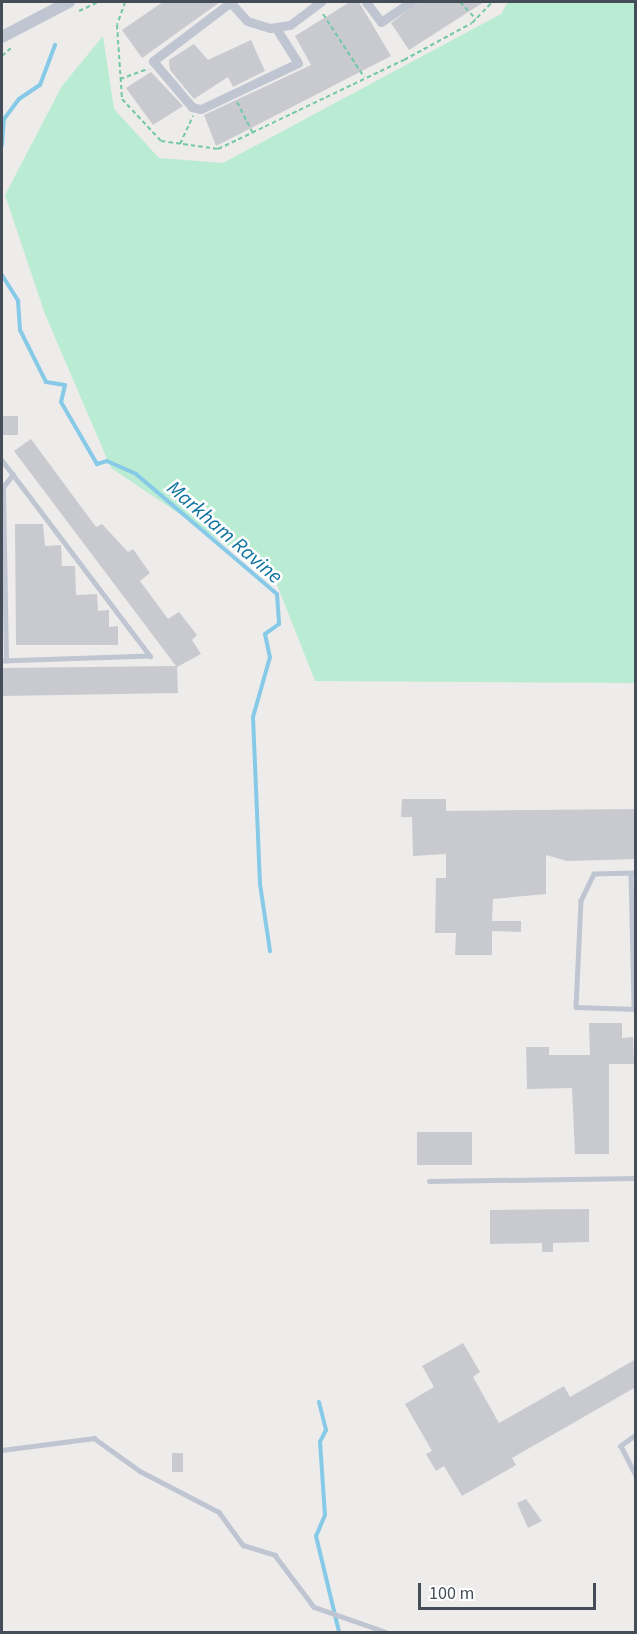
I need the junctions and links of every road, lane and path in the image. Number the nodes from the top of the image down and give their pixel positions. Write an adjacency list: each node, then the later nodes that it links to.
1 (69, 2): 9 (street)
2 (230, 2): 8 (street); 10 (street)
3 (366, 2): 4 (street)
4 (411, 2)
5 (460, 2): 7 (path)
6 (319, 3): 8 (street); 11 (path)
7 (476, 19)
8 (276, 28): 13 (street)
9 (2, 37)
10 (155, 63): 12 (path); 14 (street)
11 (364, 77)
12 (120, 79)
13 (233, 94): 14 (street); 15 (path)
14 (195, 108): 16 (path)
15 (253, 133)
16 (180, 144)
17 (2, 460): 18 (lane)
18 (13, 474): 19 (lane); 19 (lane)
19 (4, 661)
20 (633, 873): 21 (lane); 21 (lane)
21 (635, 1009)
22 (636, 1178): 23 (lane)
23 (429, 1181)
24 (636, 1436): 26 (lane)
25 (2, 1450): 27 (lane)
26 (636, 1476)
27 (386, 1632)

